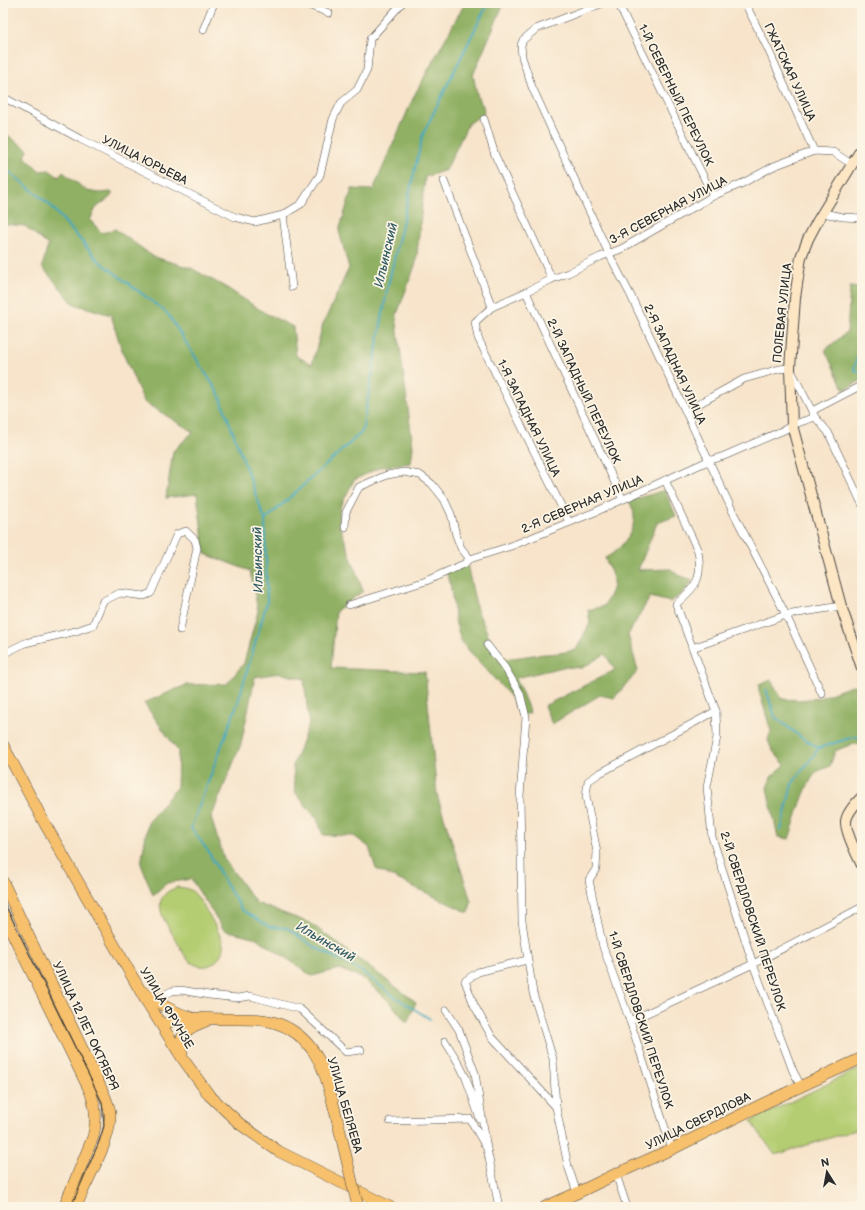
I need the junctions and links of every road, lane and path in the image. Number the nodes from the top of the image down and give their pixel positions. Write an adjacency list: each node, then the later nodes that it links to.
1 (214, 3): 8 (street)
2 (303, 3): 7 (street)
3 (402, 3): 17 (street, УЛИЦА ЮРЬЕВА)
4 (603, 3): 19 (street, 2-Я ЗАПАДНАЯ УЛИЦА)
5 (618, 3): 15 (street, 1-Й СЕВЕРНЫЙ ПЕРЕУЛОК)
6 (745, 3): 12 (street, ГЖАТСКАЯ УЛИЦА)
7 (329, 13)
8 (203, 30)
9 (3, 98): 17 (street, УЛИЦА ЮРЬЕВА)
10 (484, 119): 20 (street)
11 (862, 148): 13 (main road, ПОЛЕВАЯ УЛИЦА)
12 (814, 151): 13 (street, 3-Я СЕВЕРНАЯ УЛИЦА); 15 (street, 3-Я СЕВЕРНАЯ УЛИЦА)
13 (853, 165): 16 (main road, ПОЛЕВАЯ УЛИЦА)
14 (444, 181): 23 (street)
15 (713, 196): 19 (street, 3-Я СЕВЕРНАЯ УЛИЦА)
16 (823, 213): 18 (street); 25 (main road, ПОЛЕВАЯ УЛИЦА)
17 (283, 215): 21 (street)
18 (862, 218)
19 (609, 254): 20 (street, 3-Я СЕВЕРНАЯ УЛИЦА); 27 (street, 2-Я ЗАПАДНАЯ УЛИЦА)
20 (552, 279): 22 (street, 3-Я СЕВЕРНАЯ УЛИЦА)
21 (292, 287)
22 (526, 292): 23 (street, 3-Я СЕВЕРНАЯ УЛИЦА); 32 (street, 2-Й ЗАПАДНЫЙ ПЕРЕУЛОК)
23 (492, 307): 24 (street, 3-Я СЕВЕРНАЯ УЛИЦА)
24 (475, 322): 34 (street, 1-Я ЗАПАДНАЯ УЛИЦА)
25 (790, 368): 27 (street); 28 (street); 29 (main road, ПОЛЕВАЯ УЛИЦА)
26 (862, 385): 28 (street, 2-Я СЕВЕРНАЯ УЛИЦА)
27 (687, 414): 30 (street, 2-Я ЗАПАДНАЯ УЛИЦА)
28 (814, 414): 29 (street, 2-Я СЕВЕРНАЯ УЛИЦА); 33 (street)
29 (792, 425): 30 (street, 2-Я СЕВЕРНАЯ УЛИЦА); 38 (main road, ПОЛЕВАЯ УЛИЦА)
30 (708, 461): 31 (street, 2-Я СЕВЕРНАЯ УЛИЦА); 39 (street, 2-Я ЗАПАДНАЯ УЛИЦА)
31 (665, 480): 32 (street, 2-Я СЕВЕРНАЯ УЛИЦА); 42 (street, 2-Й СВЕРДЛОВСКИЙ ПЕРЕУЛОК)
32 (622, 498): 34 (street, 2-Я СЕВЕРНАЯ УЛИЦА)
33 (862, 504)
34 (569, 522): 36 (street, 2-Я СЕВЕРНАЯ УЛИЦА)
35 (345, 527): 36 (street)
36 (470, 559): 37 (street, 2-Я СЕВЕРНАЯ УЛИЦА)
37 (349, 605)
38 (841, 606): 39 (street); 43 (main road, ПОЛЕВАЯ УЛИЦА)
39 (786, 615): 42 (street); 46 (street, 2-Я ЗАПАДНАЯ УЛИЦА)
40 (180, 630): 44 (street)
41 (487, 645): 54 (street)
42 (692, 648): 47 (street, 2-Й СВЕРДЛОВСКИЙ ПЕРЕУЛОК)
43 (859, 653): 45 (main road, ПОЛЕВАЯ УЛИЦА)
44 (3, 654)
45 (862, 668)
46 (822, 694)
47 (716, 711): 55 (street, 2-Й СВЕРДЛОВСКИЙ ПЕРЕУЛОК); 61 (street, 1-Й СВЕРДЛОВСКИЙ ПЕРЕУЛОК)
48 (3, 745): 56 (main road, УЛИЦА ФРУНЗЕ)
49 (862, 797): 50 (main road)
50 (862, 865)
51 (3, 882): 76 (main road, УЛИЦА 12 ЛЕТ ОКТЯБРЯ)
52 (862, 907): 55 (street)
53 (3, 914): 75 (main road, УЛИЦА 12 ЛЕТ ОКТЯБРЯ)
54 (527, 960): 68 (street); 68 (street)
55 (753, 964): 61 (street); 67 (street, 2-Й СВЕРДЛОВСКИЙ ПЕРЕУЛОК)
56 (139, 990): 57 (main road); 62 (main road, УЛИЦА ФРУНЗЕ)
57 (154, 1000): 59 (main road); 64 (street)
58 (446, 1010): 70 (street)
59 (194, 1018): 60 (main road, УЛИЦА БЕЛЯЕВА); 62 (main road)
60 (212, 1019): 66 (main road); 77 (main road, УЛИЦА БЕЛЯЕВА, bridge)
61 (630, 1021): 72 (street, 1-Й СВЕРДЛОВСКИЙ ПЕРЕУЛОК)
62 (162, 1025): 66 (main road, УЛИЦА ФРУНЗЕ)
63 (445, 1041): 70 (street)
64 (361, 1050)
65 (862, 1058): 67 (main road, УЛИЦА СВЕРДЛОВА)
66 (183, 1060): 78 (main road, УЛИЦА ФРУНЗЕ)
67 (801, 1086): 72 (main road, УЛИЦА СВЕРДЛОВА)
68 (556, 1107): 74 (street)
69 (390, 1121): 71 (street)
70 (486, 1138): 71 (street)
71 (487, 1149): 79 (street)
72 (672, 1149): 73 (main road, УЛИЦА СВЕРДЛОВА)
73 (616, 1174): 74 (main road, УЛИЦА СВЕРДЛОВА); 81 (street)
74 (578, 1193): 80 (main road, УЛИЦА СВЕРДЛОВА)
75 (64, 1207)
76 (76, 1207)
77 (358, 1207)
78 (390, 1207)
79 (499, 1207)
80 (545, 1207)
81 (627, 1207)

